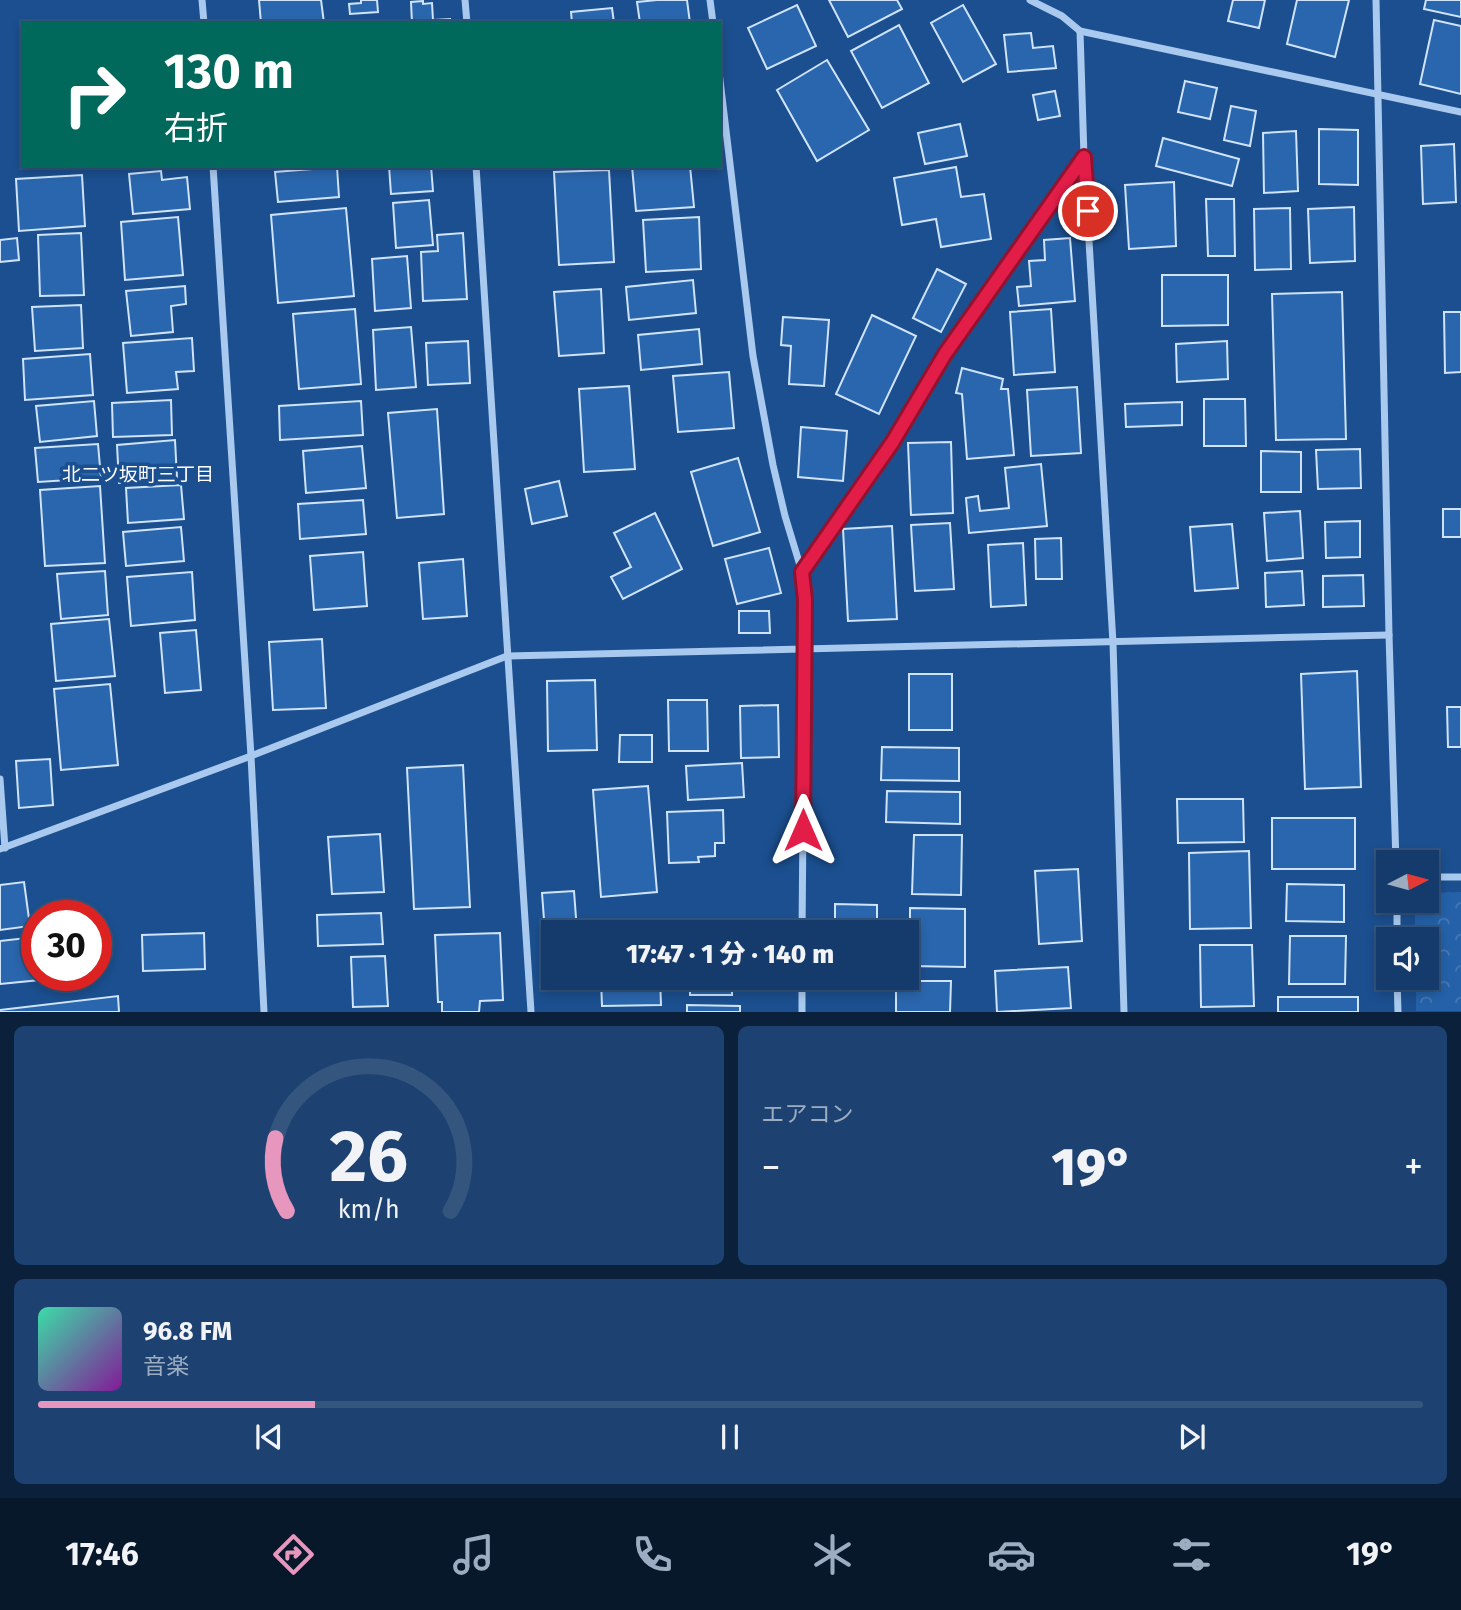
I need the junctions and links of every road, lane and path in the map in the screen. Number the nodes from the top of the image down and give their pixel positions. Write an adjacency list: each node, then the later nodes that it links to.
1 (202, 0): 6 (street)
2 (465, 0): 7 (street)
3 (710, 0): 8 (street)
4 (1030, 0): 9 (street)
5 (1377, 0): 10 (street)
6 (204, 21)
7 (467, 21)
8 (713, 21)
9 (1080, 31): 10 (street); 14 (street)
10 (1379, 95): 12 (street); 18 (street)
11 (721, 101): 13 (street)
12 (1461, 112)
13 (723, 130): 17 (street)
14 (1084, 157): 17 (street); 19 (street)
15 (213, 168): 22 (street)
16 (476, 168): 21 (street)
17 (802, 572): 20 (street)
18 (1389, 635): 19 (street); 25 (street)
19 (1113, 643): 20 (street); 34 (street)
20 (804, 650): 21 (street); 28 (street)
21 (507, 656): 22 (street); 32 (street)
22 (251, 755): 24 (street); 31 (street)
23 (0, 779): 24 (street)
24 (2, 848)
25 (1396, 850)
26 (1439, 877): 27 (street)
27 (1461, 877)
28 (802, 920)
29 (802, 990): 33 (street)
30 (1397, 990): 35 (street)
31 (264, 1012)
32 (531, 1012)
33 (802, 1012)
34 (1124, 1012)
35 (1398, 1012)

